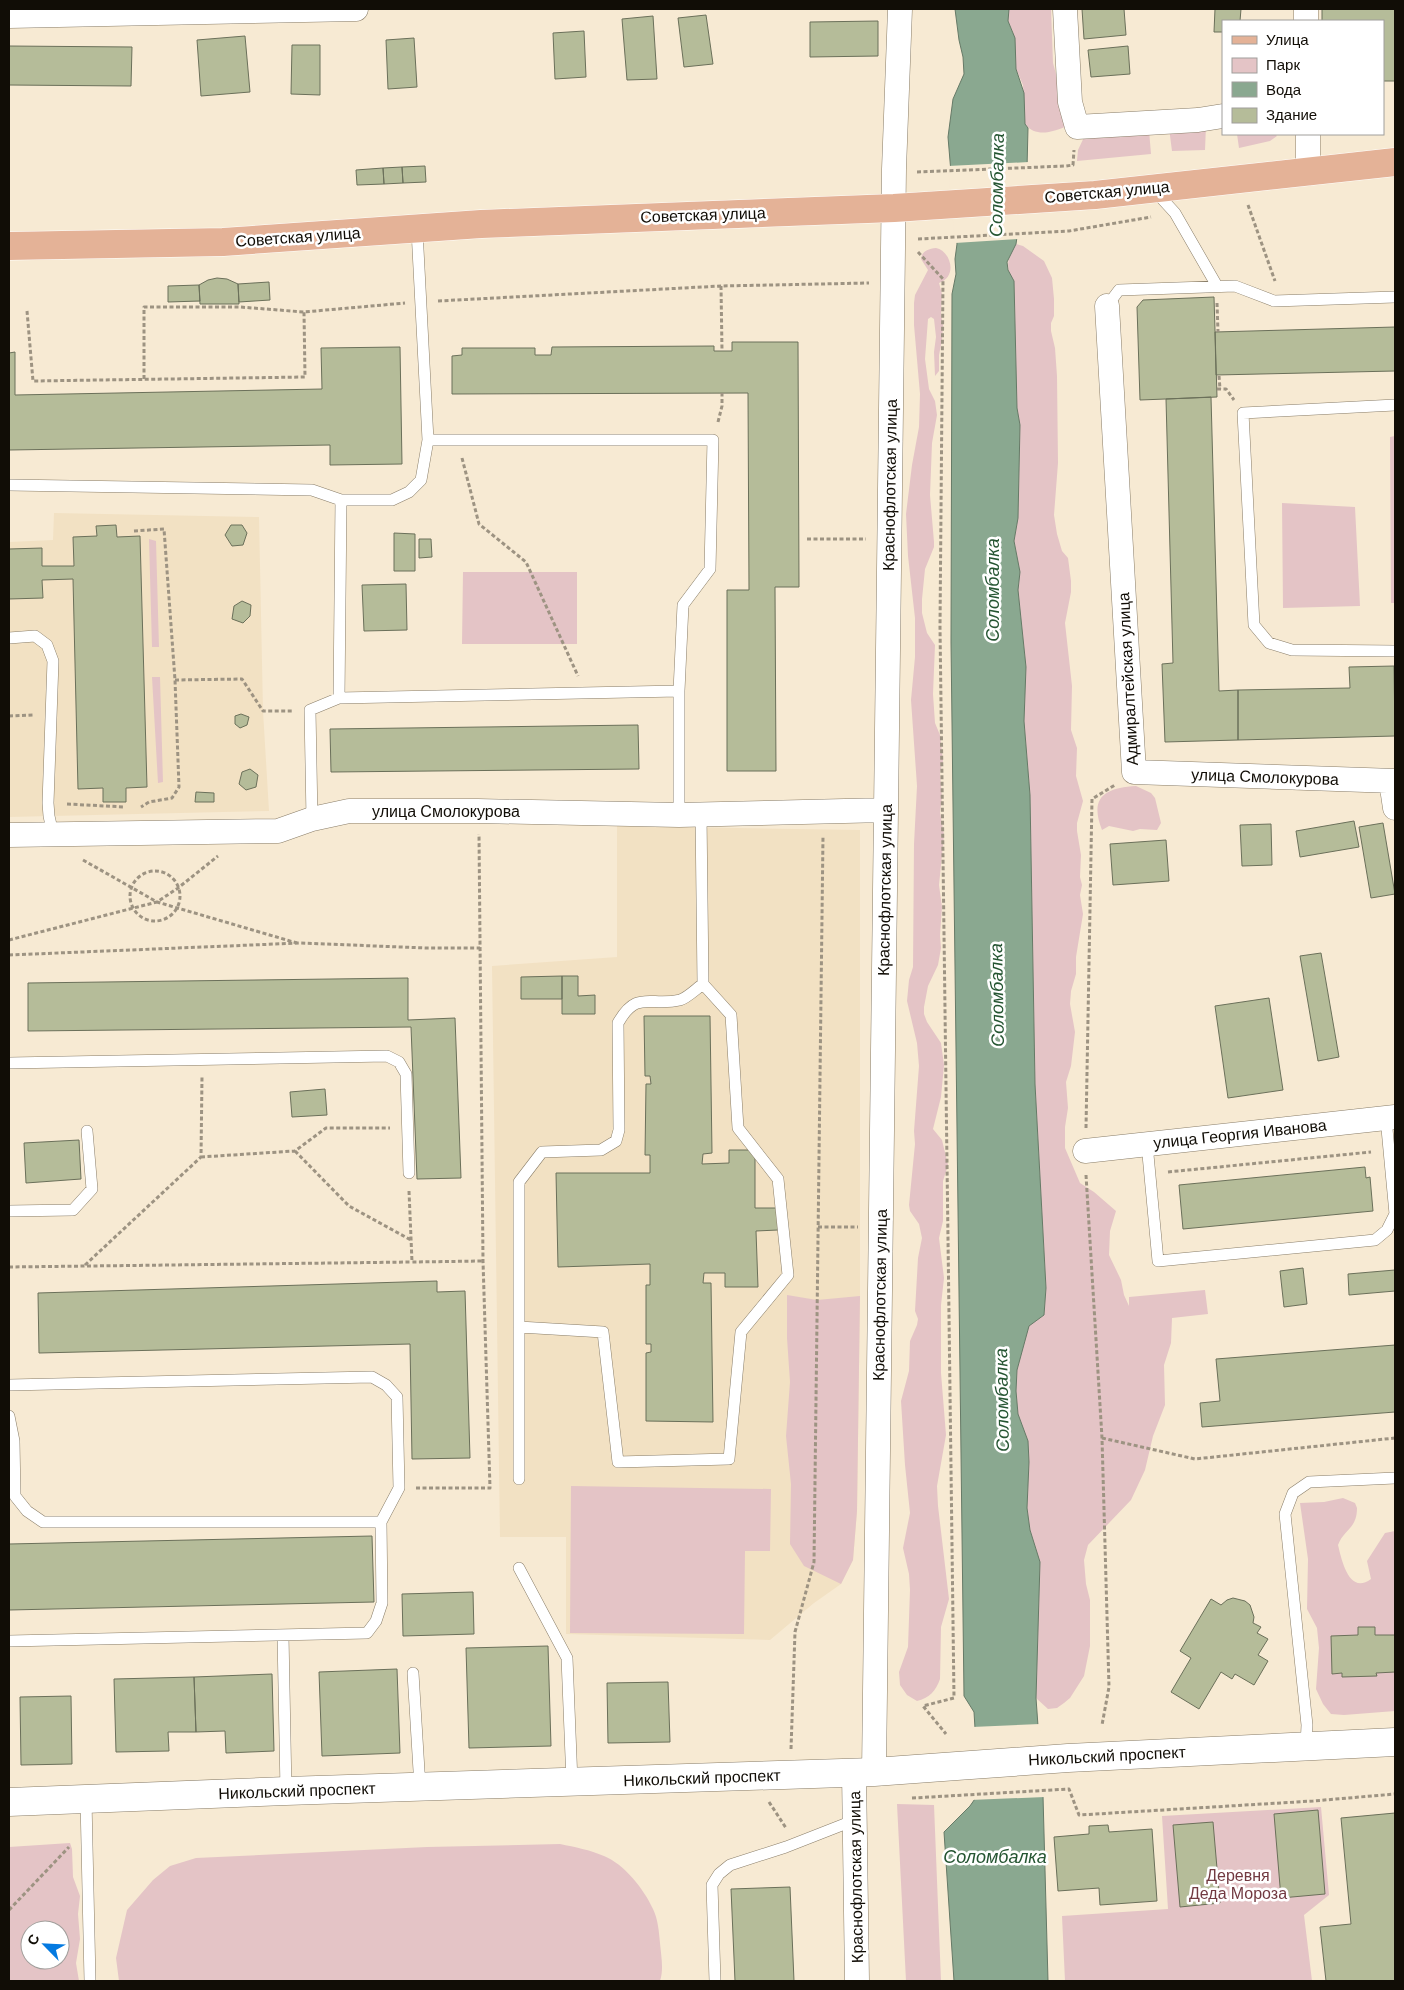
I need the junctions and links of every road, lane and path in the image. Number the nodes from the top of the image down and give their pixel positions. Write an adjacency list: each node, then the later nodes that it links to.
1 (356, 9): 4 (street)
2 (900, 9): 13 (street, Краснофлотская улица)
3 (1065, 9): 5 (street)
4 (9, 16)
5 (1222, 116)
6 (1308, 135): 10 (street)
7 (1395, 162): 10 (main road, Советская улица)
8 (1066, 166): 9 (path)
9 (914, 172)
10 (1308, 172): 11 (main road, Советская улица)
11 (1153, 189): 13 (main road, Советская улица); 21 (lane)
12 (1247, 202): 23 (path)
13 (905, 207): 14 (main road, Советская улица); 57 (street, Краснофлотская улица)
14 (417, 230): 18 (main road, Советская улица); 24 (lane)
15 (1069, 231): 16 (path)
16 (918, 239)
17 (912, 245): 107 (path)
18 (9, 246)
19 (872, 283): 20 (path)
20 (721, 286): 24 (path); 29 (path)
21 (1217, 286): 23 (lane); 25 (lane); 28 (path)
22 (1395, 297): 23 (lane)
23 (1282, 301)
24 (421, 302): 27 (path); 35 (lane)
25 (1107, 306): 52 (street, Адмиралтейская улица)
26 (27, 311): 31 (path)
27 (304, 312): 31 (path); 31 (path)
28 (1218, 332)
29 (722, 351)
30 (1219, 376): 32 (path)
31 (144, 379)
32 (1220, 389)
33 (722, 394): 37 (path)
34 (1395, 405): 44 (lane)
35 (428, 440): 36 (lane); 39 (lane)
36 (458, 440): 37 (lane); 47 (path)
37 (713, 440): 46 (lane)
38 (9, 484): 39 (lane)
39 (341, 500): 48 (lane)
40 (134, 531): 45 (path)
41 (807, 539): 42 (path)
42 (869, 539)
43 (9, 638): 50 (lane)
44 (1395, 651)
45 (175, 680): 49 (path); 54 (path)
46 (679, 691): 47 (lane); 59 (lane)
47 (586, 693): 48 (lane)
48 (339, 698): 49 (lane)
49 (310, 710): 60 (lane)
50 (52, 714): 51 (path); 54 (lane)
51 (9, 716)
52 (1134, 772): 53 (street, улица Смолокурова); 83 (path, Адмиралтейская улица)
53 (1393, 781): 55 (street)
54 (48, 803): 62 (lane)
55 (1395, 808)
56 (823, 810): 57 (street, улица Смолокурова); 59 (street, улица Смолокурова); 111 (path)
57 (886, 810): 110 (street, Краснофлотская улица)
58 (478, 811): 59 (street, улица Смолокурова); 60 (street, улица Смолокурова); 72 (path)
59 (690, 814): 74 (lane)
60 (312, 819): 61 (street, улица Смолокурова)
61 (248, 832): 62 (street, улица Смолокурова); 66 (path)
62 (52, 834): 63 (street, улица Смолокурова)
63 (9, 835)
64 (81, 858): 65 (path)
65 (131, 887): 66 (path); 67 (path); 68 (path)
66 (178, 888): 67 (path); 69 (path)
67 (156, 902): 68 (path); 69 (path)
68 (132, 907): 69 (path); 70 (path)
69 (177, 907): 71 (path)
70 (9, 940)
71 (300, 943): 72 (path); 73 (path)
72 (480, 948): 89 (path)
73 (9, 955)
74 (703, 984): 93 (lane); 93 (lane)
75 (202, 1059): 76 (lane); 78 (lane); 84 (path)
76 (9, 1063)
77 (1391, 1117): 80 (street, улица Георгия Иванова); 81 (lane)
78 (408, 1128): 82 (path); 85 (lane)
79 (87, 1131): 87 (lane)
80 (1147, 1144): 83 (street, улица Георгия Иванова); 86 (lane)
81 (1389, 1150): 86 (path); 86 (lane)
82 (295, 1151): 84 (path); 88 (path)
83 (1085, 1151): 96 (path)
84 (201, 1157): 91 (path)
85 (409, 1173): 88 (path)
86 (1150, 1174)
87 (9, 1211)
88 (411, 1240): 90 (path)
89 (483, 1261): 90 (path); 100 (path)
90 (412, 1262): 91 (path)
91 (85, 1266): 92 (path)
92 (9, 1267)
93 (519, 1327): 99 (lane)
94 (9, 1385): 100 (lane)
95 (9, 1416): 101 (lane)
96 (1102, 1438): 97 (path); 106 (path)
97 (1395, 1438)
98 (1395, 1478): 109 (lane)
99 (518, 1479)
100 (399, 1488): 101 (lane)
101 (381, 1522): 103 (lane)
102 (519, 1568): 112 (lane)
103 (282, 1635): 104 (lane); 114 (lane)
104 (9, 1641)
105 (413, 1673): 113 (lane)
106 (1102, 1725)
107 (946, 1734)
108 (1395, 1742): 109 (main road, Никольский проспект)
109 (1306, 1747): 110 (main road, Никольский проспект)
110 (864, 1772): 111 (main road, Никольский проспект); 119 (street, Краснофлотская улица)
111 (791, 1775): 112 (main road, Никольский проспект)
112 (572, 1782): 113 (main road, Никольский проспект)
113 (420, 1787): 114 (main road, Никольский проспект)
114 (286, 1791): 117 (main road, Никольский проспект)
115 (1395, 1794): 116 (path)
116 (949, 1796)
117 (86, 1800): 118 (main road, Никольский проспект); 120 (lane)
118 (9, 1802)
119 (855, 1820): 123 (lane); 124 (street, Краснофлотская улица)
120 (86, 1829): 121 (path); 122 (lane)
121 (9, 1910)
122 (90, 1981)
123 (715, 1981)
124 (857, 1981)

